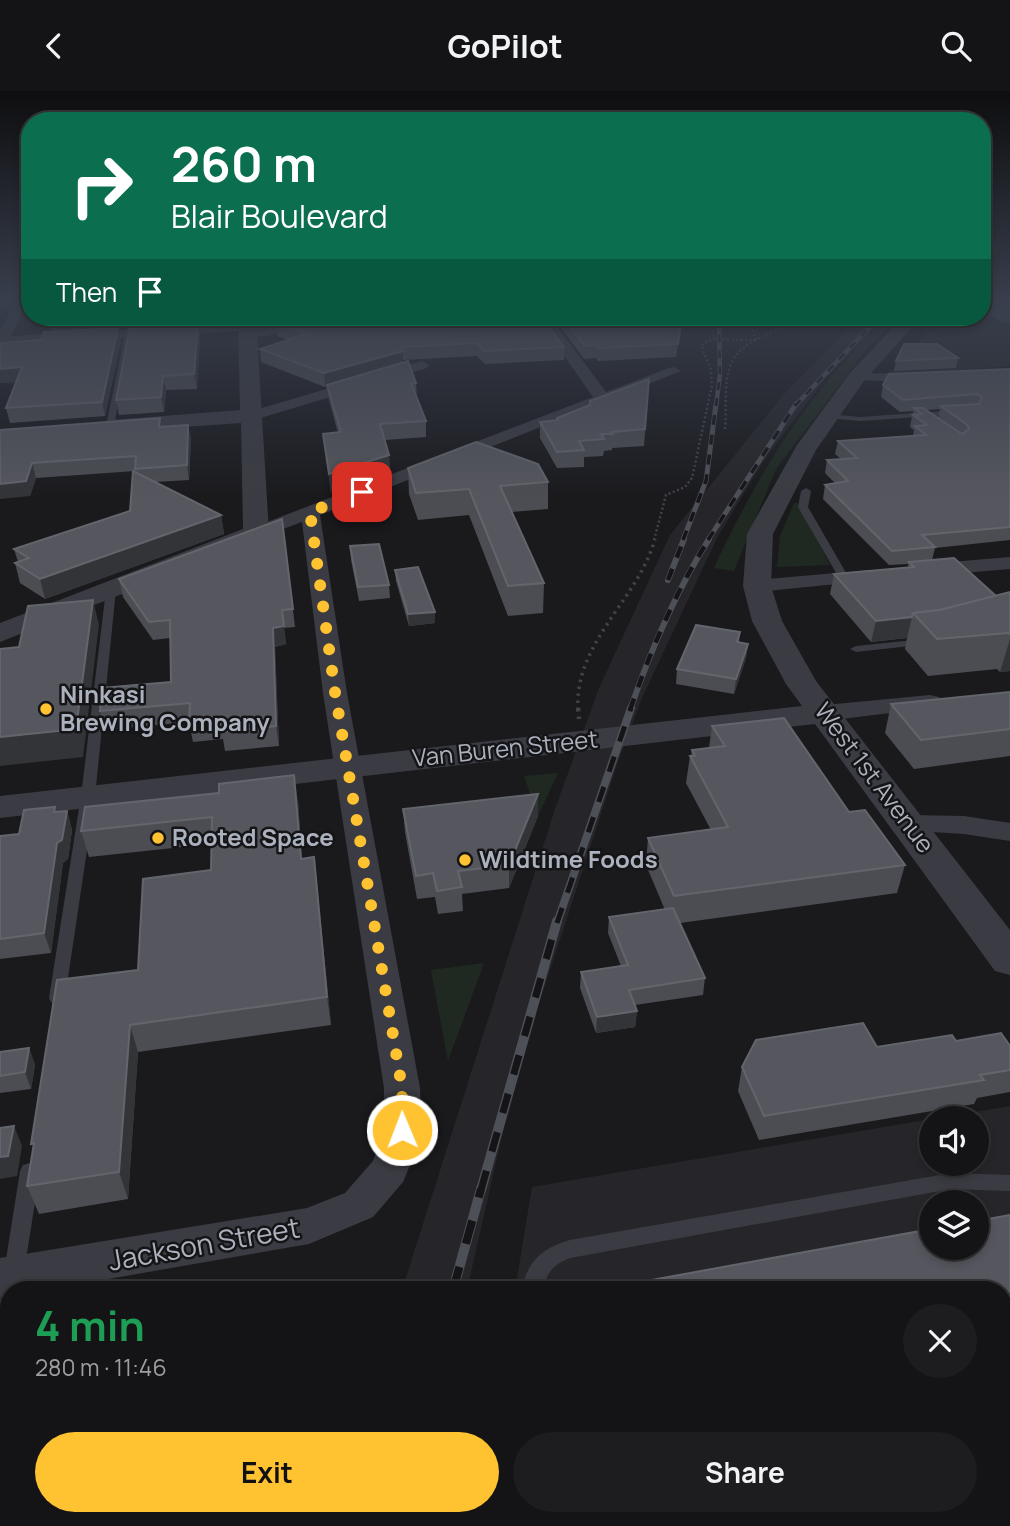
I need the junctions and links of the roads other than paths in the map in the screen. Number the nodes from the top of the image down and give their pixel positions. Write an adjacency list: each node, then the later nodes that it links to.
1 (122, 365): 15 (lane)
2 (249, 365): 12 (street)
3 (422, 365): 12 (street)
4 (578, 365): 9 (street)
5 (868, 365): 7 (street, West 1st Avenue)
6 (674, 371): 9 (street)
7 (857, 377): 8 (street); 13 (street, West 1st Avenue)
8 (937, 377)
9 (602, 398): 18 (street)
10 (973, 411): 11 (lane)
11 (922, 414): 13 (lane); 14 (lane)
12 (251, 416): 15 (street); 19 (street)
13 (827, 416): 22 (street, West 1st Avenue)
14 (933, 423)
15 (110, 426): 16 (street)
16 (82, 428)
17 (806, 491): 21 (lane)
18 (310, 512): 19 (street); 29 (street)
19 (256, 533): 23 (street)
20 (1010, 563): 21 (street)
21 (844, 578): 22 (street)
22 (757, 586): 28 (street, West 1st Avenue)
23 (111, 590): 24 (street); 30 (lane)
24 (0, 633)
25 (935, 640): 26 (lane)
26 (856, 649)
27 (950, 699): 28 (street, Van Buren Street)
28 (825, 713): 29 (street, Van Buren Street); 32 (street, West 1st Avenue)
29 (347, 767): 30 (street, Van Buren Street); 39 (street, Jackson Street)
30 (88, 796): 31 (street, Van Buren Street); 35 (lane)
31 (0, 807)
32 (909, 824): 33 (street); 34 (street, West 1st Avenue)
33 (1010, 832)
34 (1010, 960)
35 (54, 1016)
36 (33, 1153): 38 (lane)
37 (1010, 1183): 40 (lane)
38 (10, 1281)
39 (47, 1281)
40 (534, 1281)

